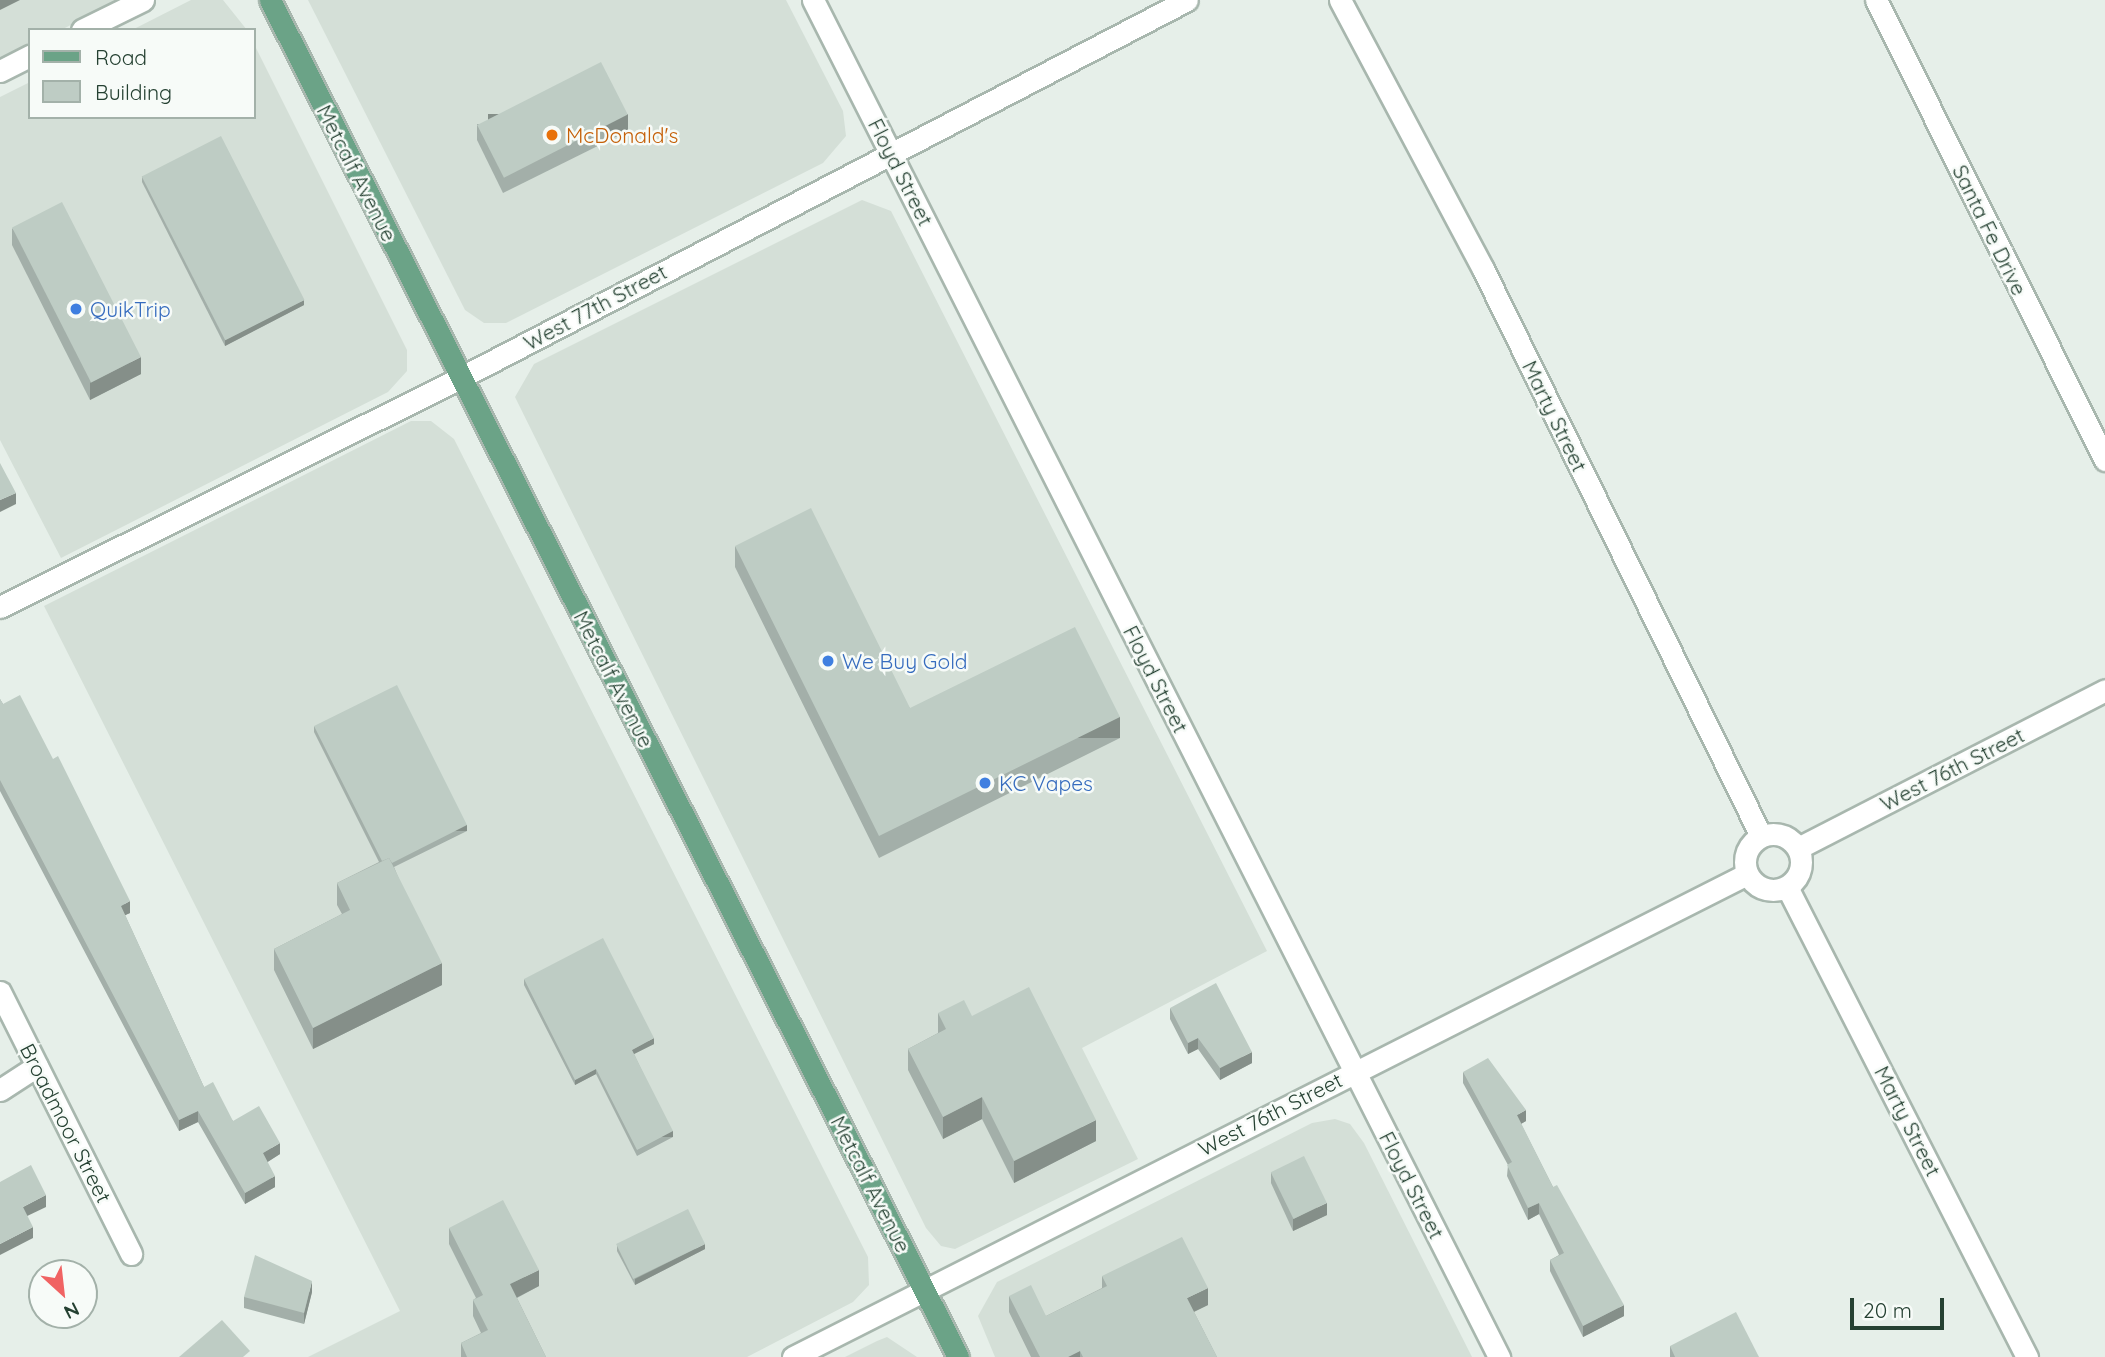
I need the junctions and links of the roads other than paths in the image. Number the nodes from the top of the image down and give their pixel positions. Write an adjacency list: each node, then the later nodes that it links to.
1 (143, 0): 7 (street)
2 (270, 0): 11 (main road, Metcalf Avenue)
3 (813, 0): 10 (street, Floyd Street)
4 (1187, 0): 10 (street, West 77th Street)
5 (1340, 0): 15 (street, Marty Street)
6 (1876, 0): 12 (street, Santa Fe Drive)
7 (86, 28)
8 (28, 57): 9 (street)
9 (0, 71)
10 (890, 151): 11 (street, West 77th Street); 21 (street, Floyd Street)
11 (460, 378): 13 (street, West 77th Street); 24 (main road, Metcalf Avenue)
12 (2105, 460)
13 (0, 607)
14 (2105, 690): 16 (street, West 76th Street)
15 (1761, 836): 16 (street); 17 (street)
16 (1798, 848): 18 (street)
17 (1747, 874): 18 (street); 21 (street, West 76th Street)
18 (1787, 887): 28 (street, Marty Street)
19 (0, 992): 20 (street, Broadmoor Street)
20 (37, 1066): 22 (street); 23 (street, Broadmoor Street)
21 (1354, 1071): 24 (street, West 76th Street); 27 (street, Floyd Street)
22 (0, 1090)
23 (131, 1254)
24 (924, 1290): 25 (street, West 76th Street); 26 (main road, Metcalf Avenue)
25 (793, 1357)
26 (958, 1357)
27 (1499, 1357)
28 (2027, 1357)

